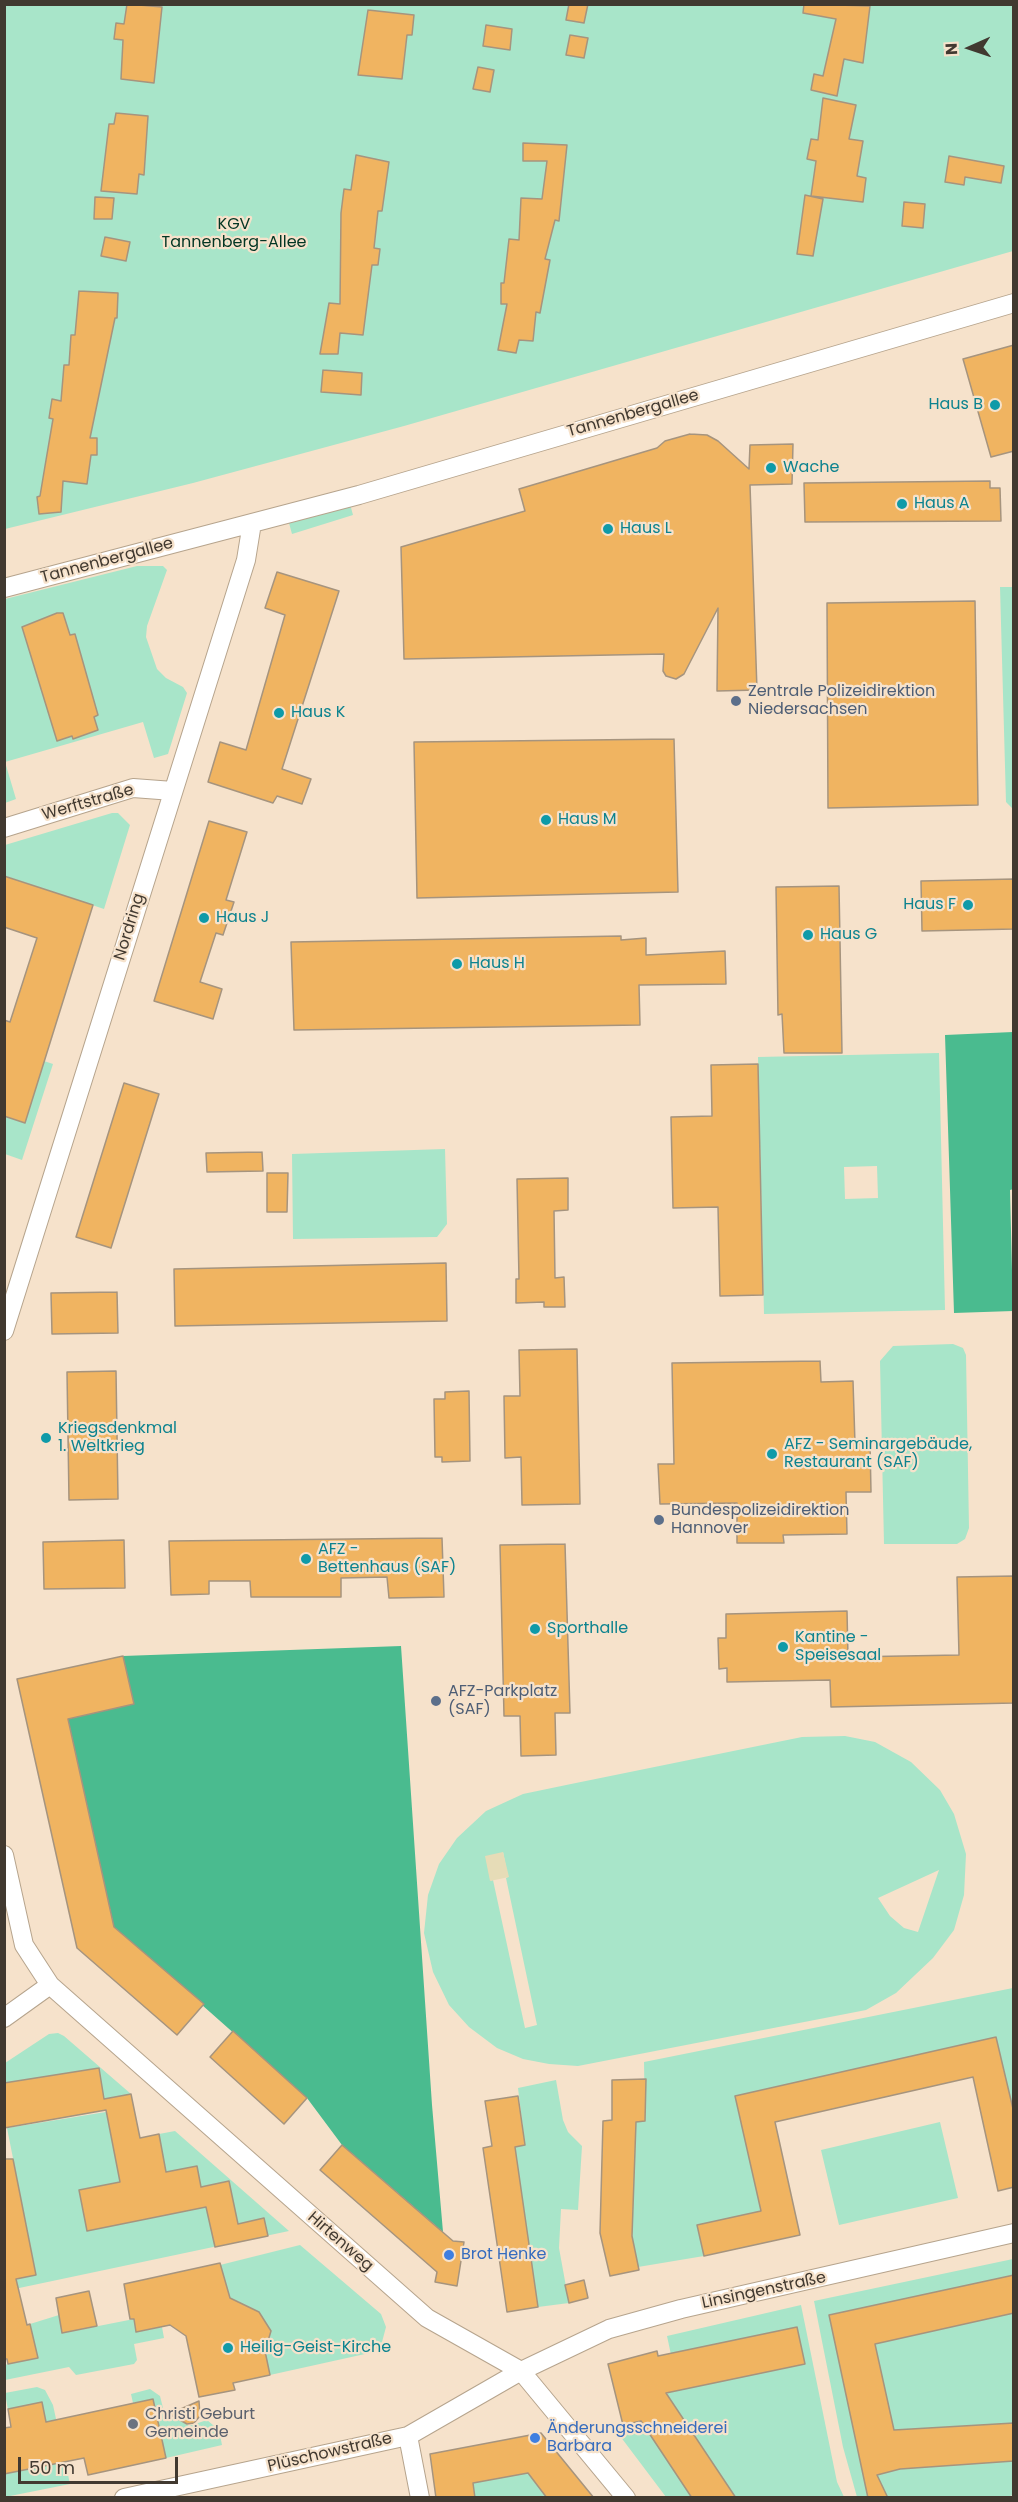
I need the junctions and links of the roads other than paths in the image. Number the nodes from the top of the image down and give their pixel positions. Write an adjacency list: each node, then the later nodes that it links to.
1 (1014, 303): 2 (street, Tannenbergallee)
2 (252, 523): 3 (street, Tannenbergallee); 4 (street, Nordring)
3 (4, 588)
4 (173, 791): 5 (street, Werftstraße); 6 (street, Nordring)
5 (4, 828)
6 (4, 1331)
7 (4, 1855): 8 (street)
8 (50, 1985): 9 (street); 11 (street, Hirtenweg)
9 (4, 2018)
10 (1014, 2233): 11 (street, Linsingenstraße)
11 (521, 2371): 12 (street, Plüschowstraße); 15 (street, Hirtenweg)
12 (408, 2436): 13 (street, Plüschowstraße); 14 (street)
13 (124, 2498)
14 (420, 2498)
15 (626, 2498)

